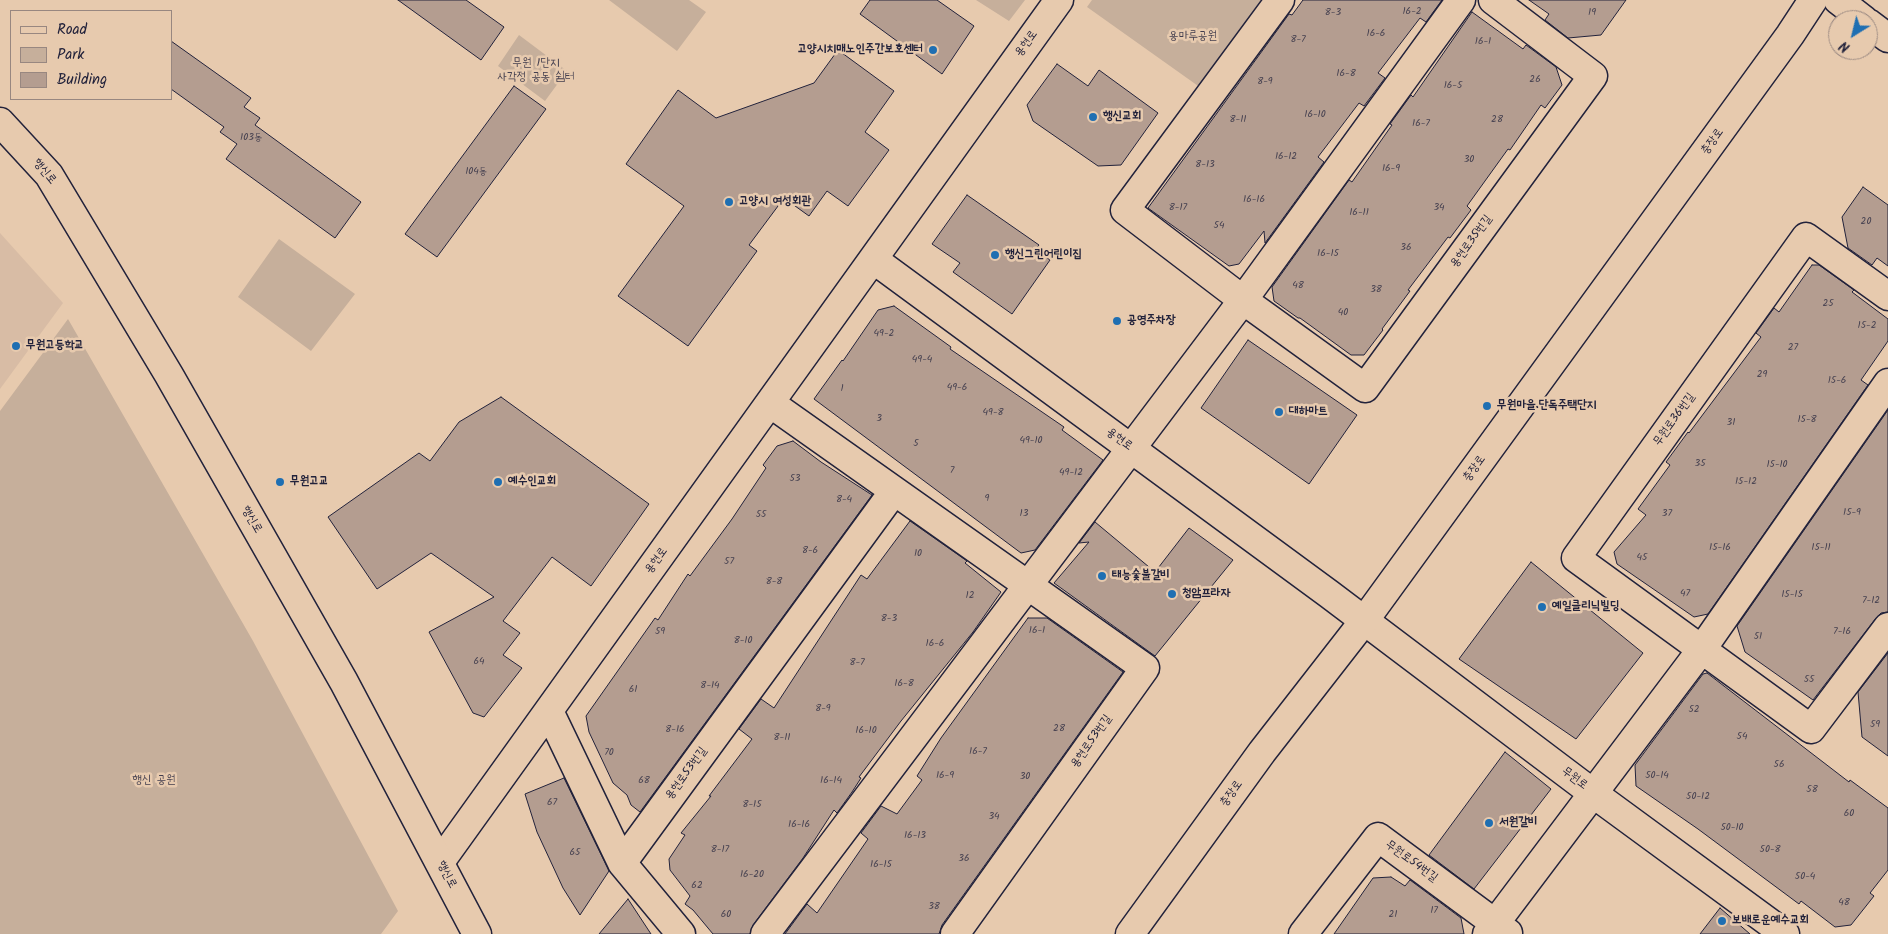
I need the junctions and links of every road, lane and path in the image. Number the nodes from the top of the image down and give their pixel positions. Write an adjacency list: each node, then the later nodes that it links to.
1 (1059, 0): 9 (street, 용현로)
2 (1280, 0): 11 (street, 용현로35번길)
3 (1461, 0): 11 (street)
4 (1493, 0): 11 (street, 용현로35번길)
5 (1813, 0): 17 (street, 충장로)
6 (1838, 0): 7 (street)
7 (1851, 10)
8 (0, 122): 22 (street, 행신로)
9 (873, 259): 13 (street, 용현로); 14 (street, 용현로)
10 (1888, 296): 19 (street, 무원로36번길)
11 (1243, 300): 14 (street)
12 (1888, 382): 19 (street)
13 (770, 403): 15 (street, 용현로53번길); 20 (street, 용현로)
14 (1131, 449): 16 (street); 17 (street, 용현로)
15 (894, 491): 16 (street, 용현로53번길); 23 (street, 용현로53번길)
16 (1027, 585): 27 (street); 28 (street, 용현로53번길)
17 (1364, 621): 21 (street, 무원로); 29 (street, 충장로)
18 (1888, 627): 19 (street, 무원로36번길)
19 (1702, 649): 21 (street)
20 (549, 711): 22 (street, 용현로); 23 (street)
21 (1594, 794): 24 (street, 무원로54번길); 31 (street, 무원로)
22 (440, 862): 25 (street, 행신로)
23 (622, 863): 26 (street)
24 (1497, 930): 30 (street, 무원로54번길)
25 (477, 934)
26 (681, 934)
27 (765, 934)
28 (955, 934)
29 (1130, 934)
30 (1304, 934)
31 (1785, 934)

